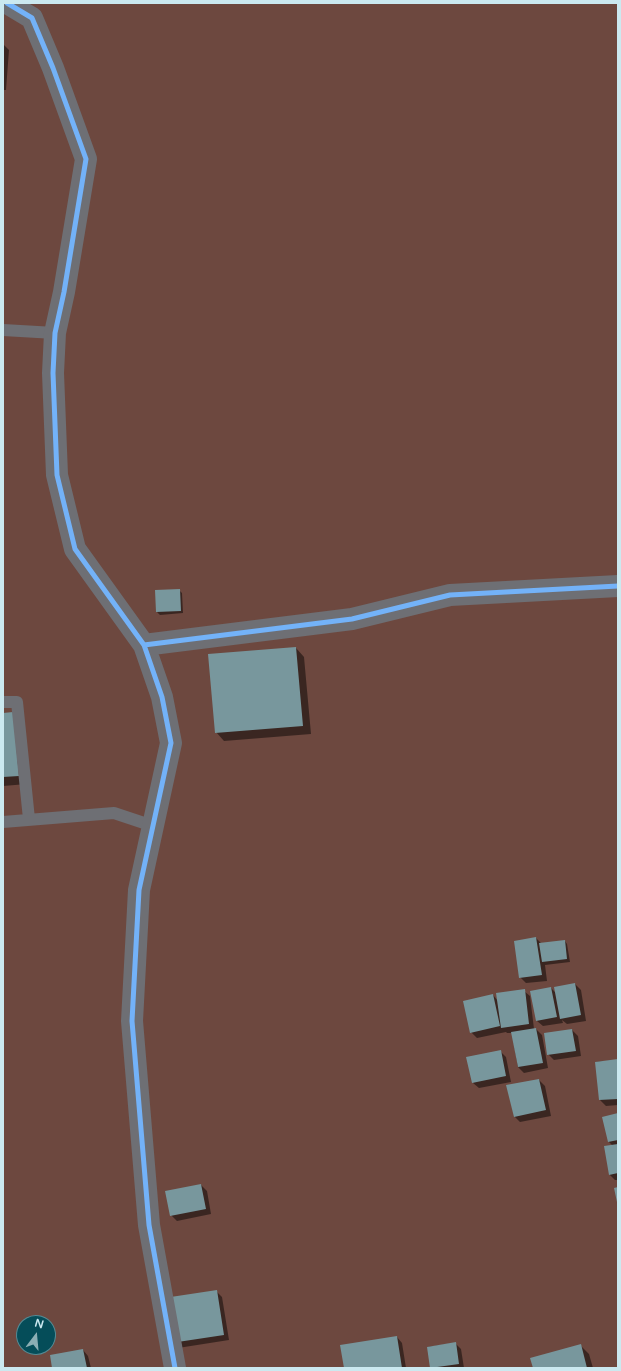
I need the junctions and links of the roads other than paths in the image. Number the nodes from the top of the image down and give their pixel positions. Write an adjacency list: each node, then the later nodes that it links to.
1 (7, 3): 3 (street)
2 (3, 330): 3 (lane)
3 (55, 333): 5 (street)
4 (618, 586): 5 (street)
5 (144, 645): 9 (street)
6 (3, 702): 7 (lane)
7 (29, 819): 8 (lane); 9 (lane)
8 (3, 822)
9 (153, 826): 10 (street)
10 (175, 1368)

